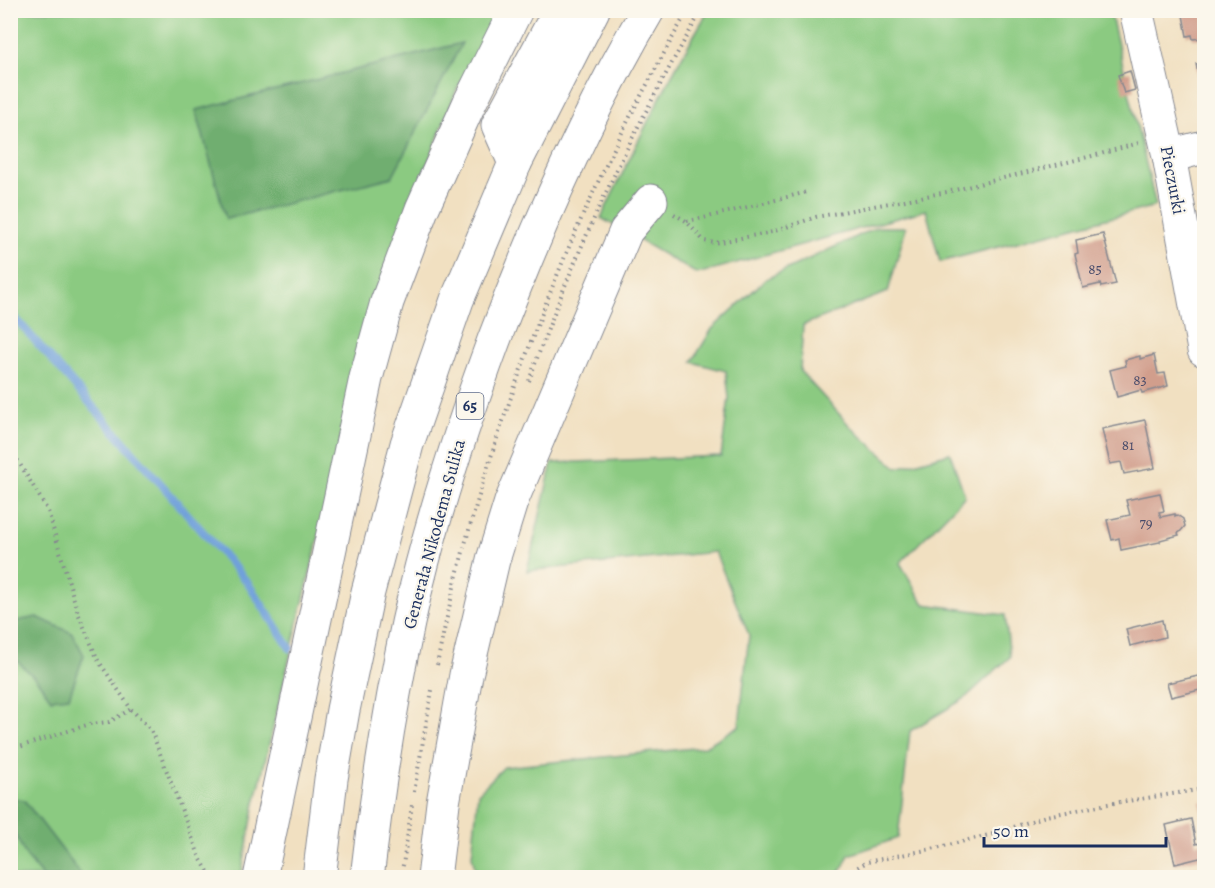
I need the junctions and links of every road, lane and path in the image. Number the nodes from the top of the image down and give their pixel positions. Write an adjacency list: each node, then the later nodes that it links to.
1 (516, 10): 19 (main road)
2 (648, 10): 6 (main road, Generała Nikodema Sulika / 65)
3 (688, 10): 14 (path)
4 (1136, 10): 8 (main road, Pieczurki)
5 (578, 17): 6 (main road); 20 (main road)
6 (623, 53): 21 (main road, Generała Nikodema Sulika / 65)
7 (1204, 147): 8 (main road)
8 (1168, 149): 11 (path); 12 (main road, Pieczurki)
9 (807, 192): 11 (path)
10 (651, 201): 11 (path); 22 (main road)
11 (686, 221)
12 (1204, 350)
13 (10, 451): 15 (path)
14 (441, 640)
15 (131, 709): 16 (path); 18 (path)
16 (10, 750)
17 (1204, 789): 23 (path)
18 (212, 878)
19 (260, 878)
20 (319, 878)
21 (367, 878)
22 (434, 878)
23 (854, 878)

